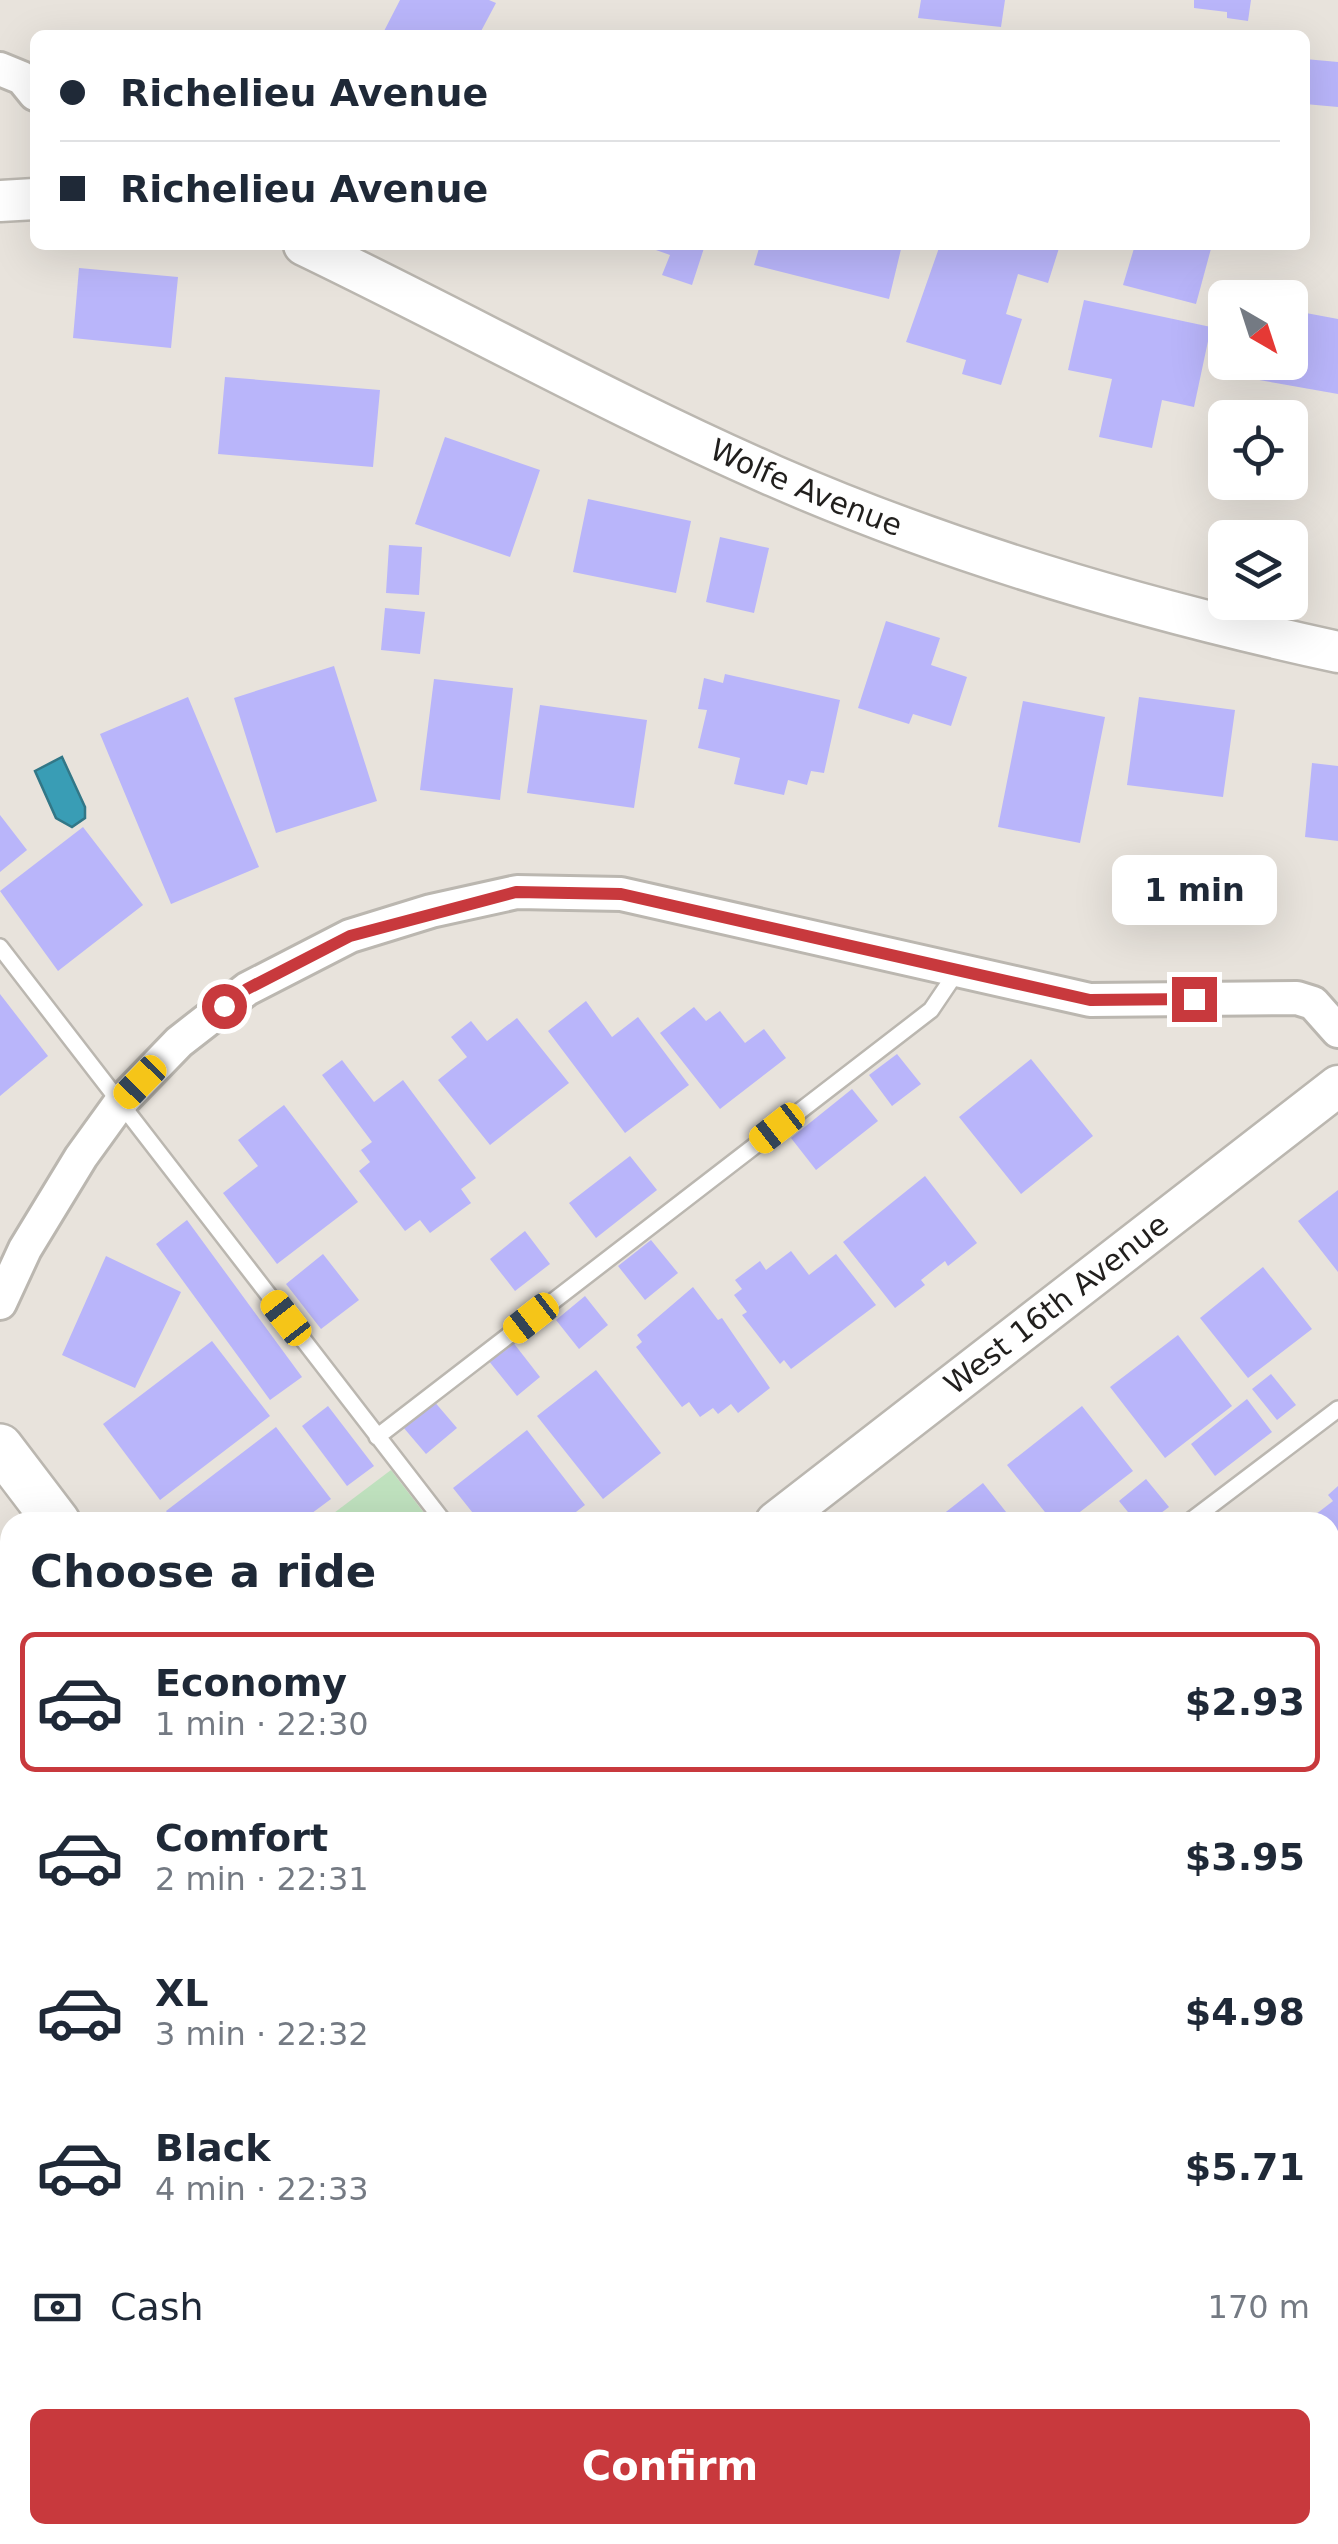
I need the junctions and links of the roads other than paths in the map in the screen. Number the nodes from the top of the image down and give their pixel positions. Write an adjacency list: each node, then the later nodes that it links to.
1 (0, 68): 2 (street)
2 (30, 88)
3 (30, 198): 4 (street)
4 (0, 201)
5 (314, 250): 6 (street, Wolfe Avenue)
6 (1338, 652)
7 (0, 947): 11 (lane)
8 (956, 973): 9 (street); 11 (street); 14 (lane)
9 (1338, 1031)
10 (1338, 1086): 18 (street, West 16th Avenue)
11 (120, 1102): 12 (street); 14 (lane)
12 (0, 1303)
13 (1338, 1409): 19 (lane)
14 (377, 1437): 17 (lane)
15 (4, 1462): 16 (main road)
16 (48, 1512)
17 (436, 1512)
18 (789, 1512)
19 (1202, 1512)

